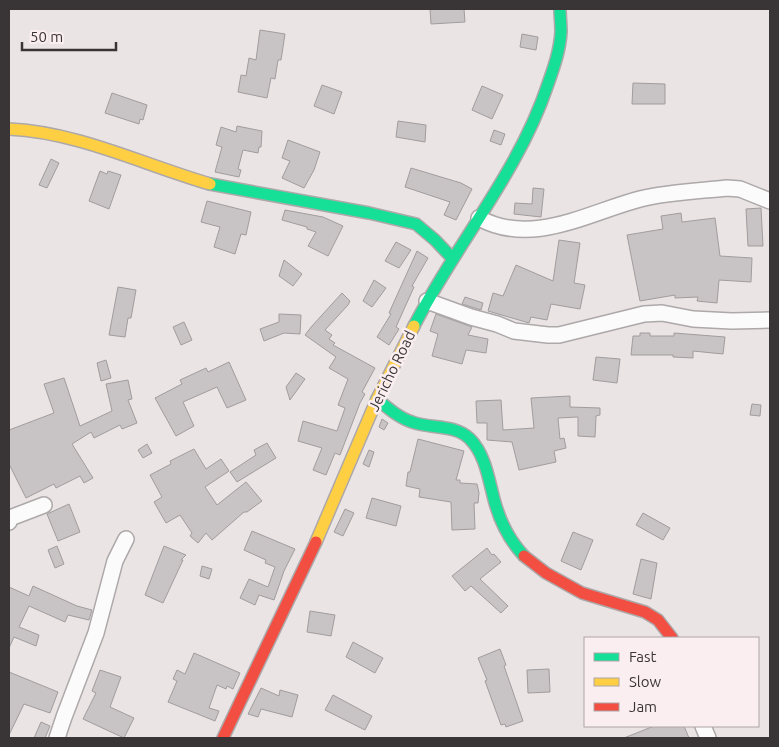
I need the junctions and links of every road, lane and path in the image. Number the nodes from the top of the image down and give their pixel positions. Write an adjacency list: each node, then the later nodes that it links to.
1 (560, 9): 4 (street, Jericho Road)
2 (9, 129): 5 (street)
3 (770, 201): 4 (street)
4 (479, 218): 5 (street, Jericho Road)
5 (453, 259): 6 (street, Jericho Road)
6 (427, 301): 7 (street); 8 (street, Jericho Road)
7 (770, 320)
8 (377, 399): 12 (street); 14 (street, Jericho Road)
9 (44, 505): 10 (street)
10 (9, 522)
11 (126, 539): 13 (street)
12 (671, 637)
13 (57, 738)
14 (223, 738)

